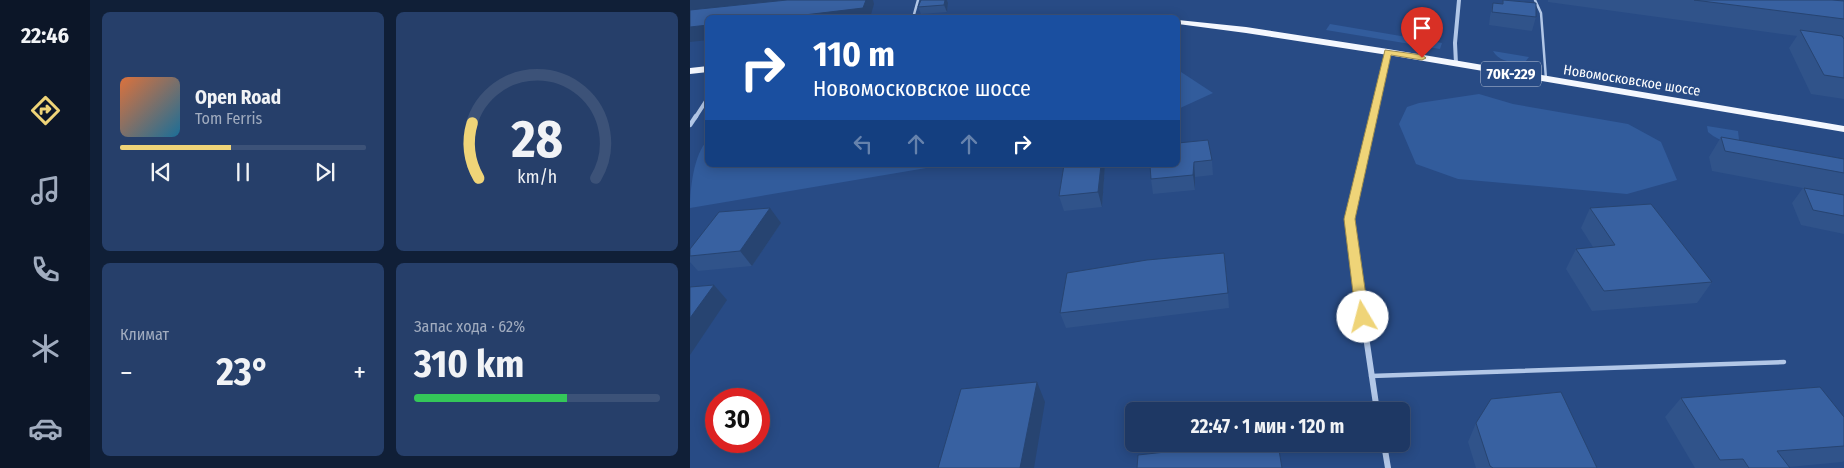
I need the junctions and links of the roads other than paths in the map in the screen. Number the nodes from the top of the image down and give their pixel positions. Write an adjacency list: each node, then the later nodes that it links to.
1 (918, 0): 4 (lane)
2 (1459, 0): 7 (street)
3 (1535, 0): 10 (lane)
4 (914, 15)
5 (1180, 22): 6 (main road, Новомосковское шоссе / 70К-229)
6 (1388, 52): 7 (main road, Новомосковское шоссе / 70К-229); 15 (street)
7 (1456, 64): 10 (main road, Новомосковское шоссе / 70К-229)
8 (705, 69): 9 (main road)
9 (690, 71)
10 (1546, 80): 13 (main road, Новомосковское шоссе / 70К-229)
11 (705, 102): 12 (street)
12 (690, 125)
13 (1844, 129)
14 (1784, 362): 15 (lane)
15 (1371, 376): 16 (street)
16 (1375, 402)
17 (1385, 452): 18 (street)
18 (1388, 468)

